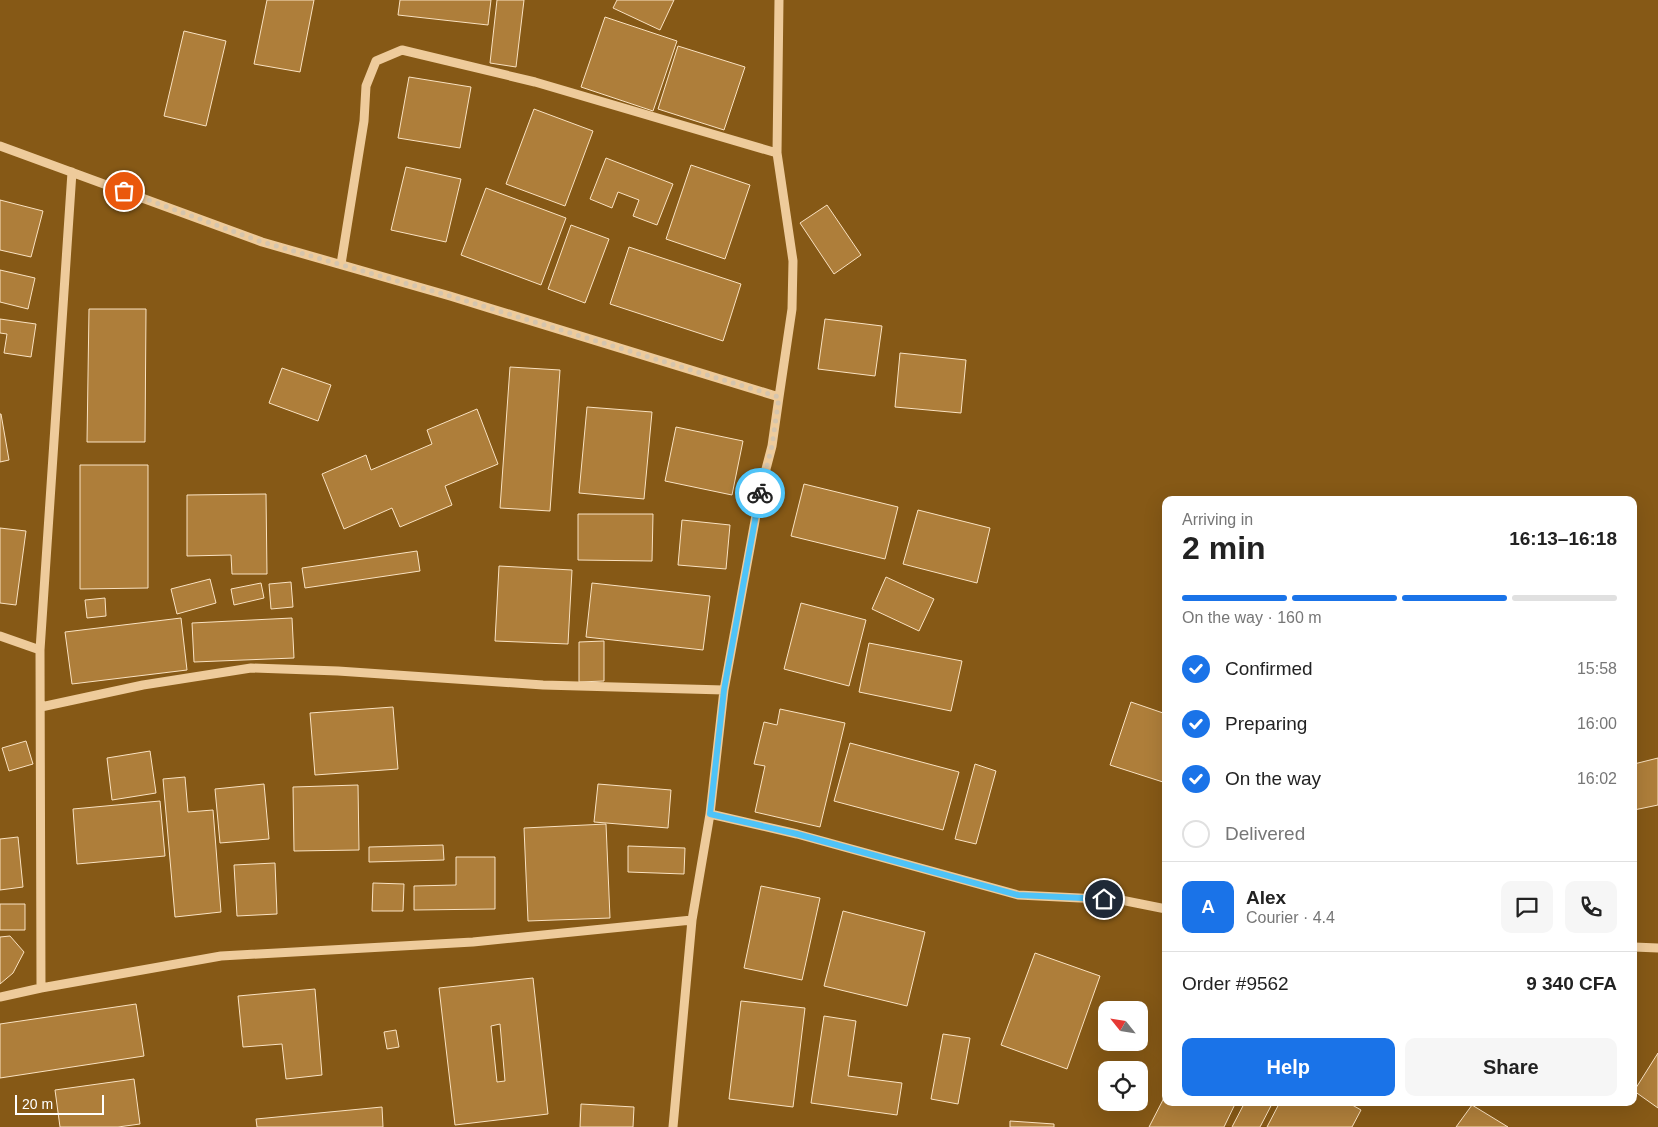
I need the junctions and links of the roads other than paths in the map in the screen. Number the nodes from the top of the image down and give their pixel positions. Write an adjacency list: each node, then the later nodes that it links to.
1 (779, 0): 3 (street)
2 (0, 146): 4 (street)
3 (778, 152): 5 (street); 6 (street)
4 (72, 172): 5 (street); 8 (street)
5 (341, 264): 6 (street)
6 (779, 397): 9 (street)
7 (0, 636): 8 (street)
8 (40, 650): 10 (street)
9 (724, 690): 10 (street); 11 (street)
10 (41, 707): 16 (street)
11 (710, 814): 12 (street); 13 (street)
12 (1162, 908)
13 (692, 920): 16 (street); 18 (street)
14 (1637, 947): 15 (street)
15 (1658, 948)
16 (40, 988): 17 (street)
17 (0, 997)
18 (673, 1127)

